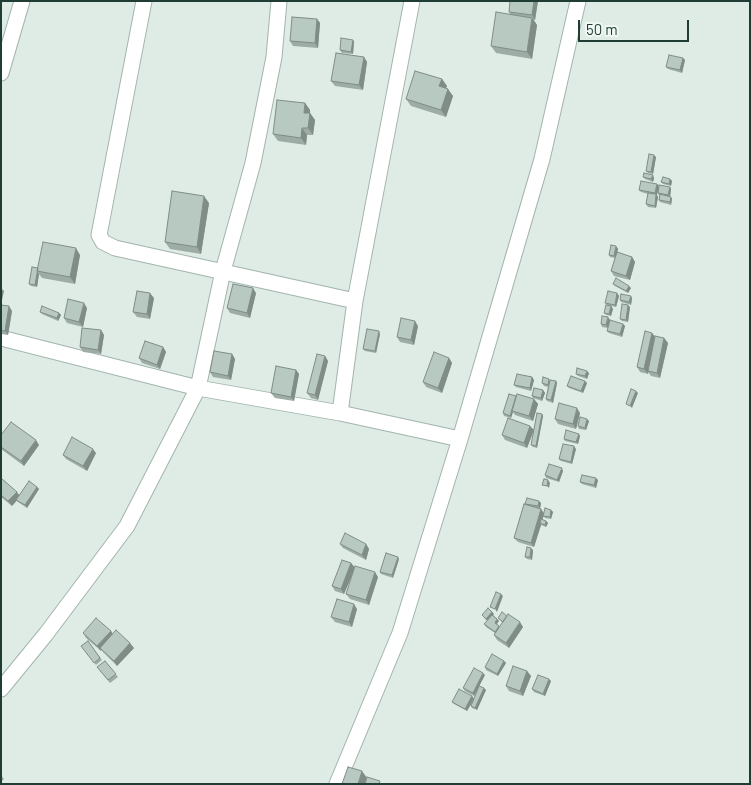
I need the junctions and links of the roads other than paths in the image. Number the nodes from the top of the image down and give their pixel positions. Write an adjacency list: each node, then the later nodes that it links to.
1 (22, 1): 6 (street)
2 (144, 1): 7 (street)
3 (279, 1): 7 (street)
4 (412, 1): 8 (street)
5 (578, 1): 12 (street)
6 (1, 73)
7 (224, 271): 8 (street); 10 (street)
8 (355, 301): 11 (street)
9 (1, 338): 10 (street)
10 (198, 388): 11 (street); 13 (street)
11 (340, 413): 12 (street)
12 (460, 440): 14 (street)
13 (1, 689)
14 (336, 784)

